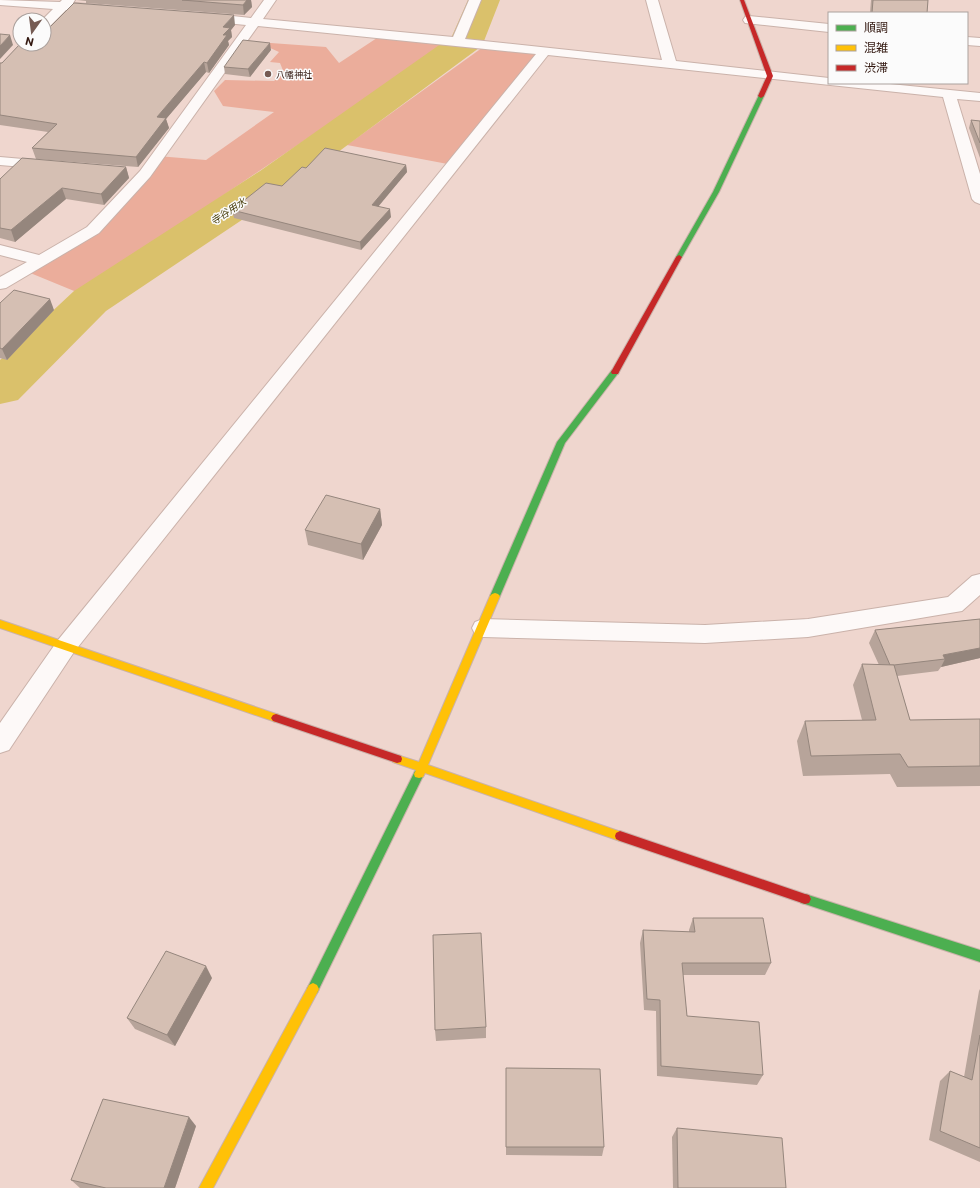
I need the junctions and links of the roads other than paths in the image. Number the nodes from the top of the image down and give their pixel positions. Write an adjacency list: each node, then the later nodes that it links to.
1 (270, 0): 11 (street)
2 (475, 0): 14 (street)
3 (652, 0): 17 (street)
4 (742, 0): 10 (street)
5 (0, 2): 6 (street)
6 (66, 3): 7 (street); 8 (street)
7 (113, 10)
8 (52, 16)
9 (194, 16): 11 (street)
10 (749, 20): 12 (street); 18 (street)
11 (255, 21): 14 (street); 27 (street)
12 (828, 28)
13 (968, 41): 15 (street)
14 (457, 42): 16 (street)
15 (980, 42)
16 (544, 52): 17 (street); 32 (street)
17 (670, 65): 18 (street)
18 (770, 76): 19 (street); 31 (street)
19 (828, 82)
20 (849, 84): 21 (street)
21 (949, 94): 22 (street); 25 (street)
22 (980, 97)
23 (0, 161): 24 (street)
24 (63, 166)
25 (980, 199)
26 (0, 250): 27 (street)
27 (40, 260): 28 (street)
28 (0, 284)
29 (980, 582): 31 (street)
30 (0, 624): 32 (street)
31 (483, 628): 34 (street)
32 (66, 646): 33 (street); 34 (street)
33 (0, 743)
34 (422, 767): 35 (street); 36 (street)
35 (980, 956)
36 (206, 1188)

